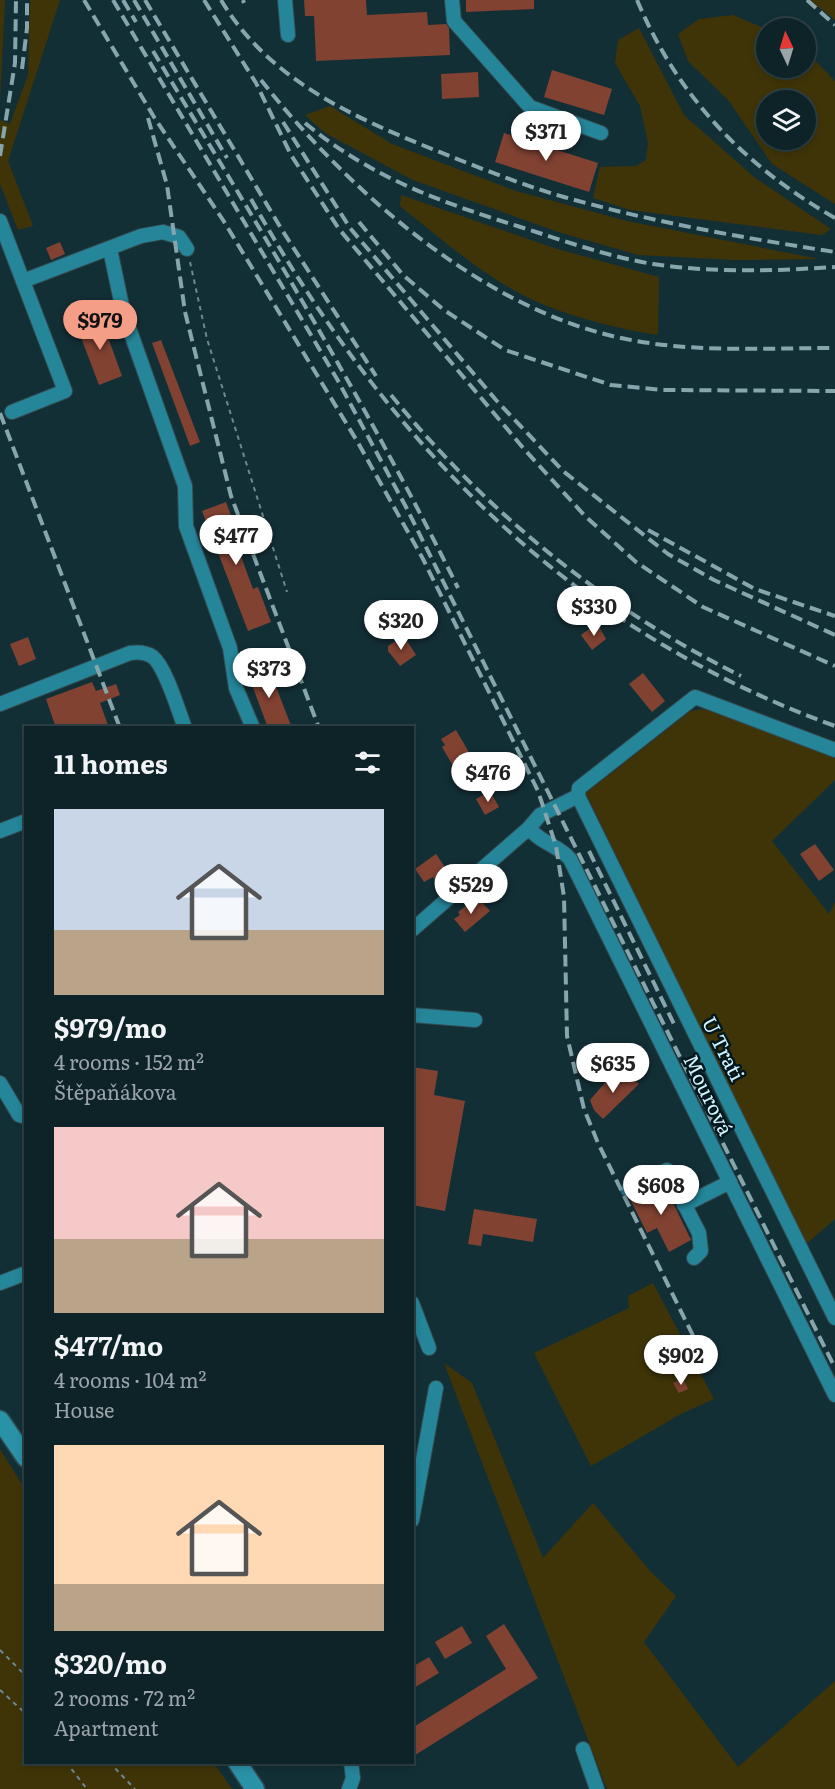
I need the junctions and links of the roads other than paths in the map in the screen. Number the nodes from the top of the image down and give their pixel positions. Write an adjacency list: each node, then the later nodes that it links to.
1 (285, 0): 3 (street)
2 (452, 0): 4 (street)
3 (288, 35)
4 (601, 132)
5 (0, 221): 8 (street)
6 (110, 249): 7 (street); 8 (street); 12 (street)
7 (187, 249)
8 (23, 281): 9 (street)
9 (12, 412)
10 (0, 704): 11 (street)
11 (184, 726)
12 (252, 726)
13 (835, 750): 14 (street)
14 (579, 792): 16 (street); 30 (street, U Trati)
15 (24, 822): 17 (street)
16 (529, 828): 18 (street); 23 (street, Mourová)
17 (0, 831)
18 (414, 928)
19 (414, 1015): 20 (street)
20 (475, 1020)
21 (0, 1083): 22 (street)
22 (24, 1116)
23 (730, 1182): 25 (street); 33 (street, Mourová)
24 (628, 1190): 25 (street)
25 (684, 1205): 26 (street)
26 (694, 1258)
27 (24, 1274): 28 (street)
28 (0, 1283)
29 (414, 1308): 31 (street)
30 (835, 1318)
31 (429, 1348)
32 (436, 1388): 36 (street)
33 (835, 1395)
34 (0, 1420): 35 (main road)
35 (24, 1455)
36 (414, 1509)
37 (583, 1749): 42 (street)
38 (238, 1764): 40 (main road)
39 (350, 1764): 41 (street)
40 (255, 1789)
41 (349, 1789)
42 (597, 1789)

